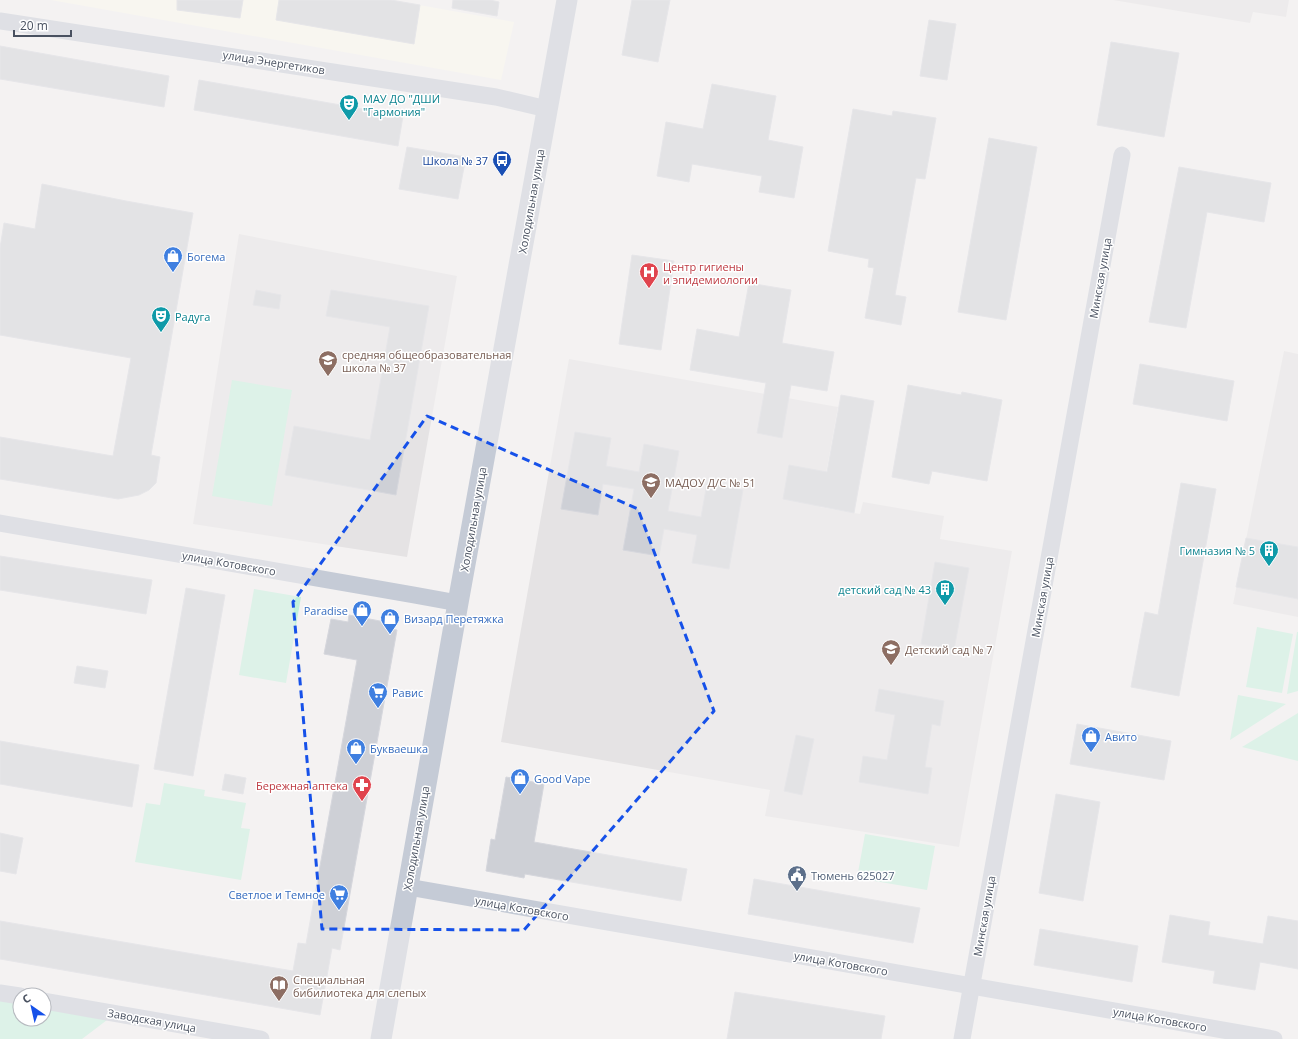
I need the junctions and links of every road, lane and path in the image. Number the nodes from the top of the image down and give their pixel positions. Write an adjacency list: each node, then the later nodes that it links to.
1 (567, 0): 3 (street, Холодильная улица)
2 (0, 21): 3 (street, улица Энергетиков)
3 (547, 109): 6 (street, Холодильная улица)
4 (1122, 155): 8 (street, Минская улица)
5 (0, 523): 6 (street, улица Котовского)
6 (458, 603): 7 (street, Холодильная улица)
7 (408, 887): 8 (street, улица Котовского); 13 (street, Холодильная улица)
8 (972, 986): 14 (street, Минская улица); 15 (street, улица Котовского)
9 (0, 993): 10 (street)
10 (12, 995)
11 (52, 1002): 12 (street, Заводская улица)
12 (261, 1039)
13 (381, 1039)
14 (962, 1039)
15 (1274, 1039)

